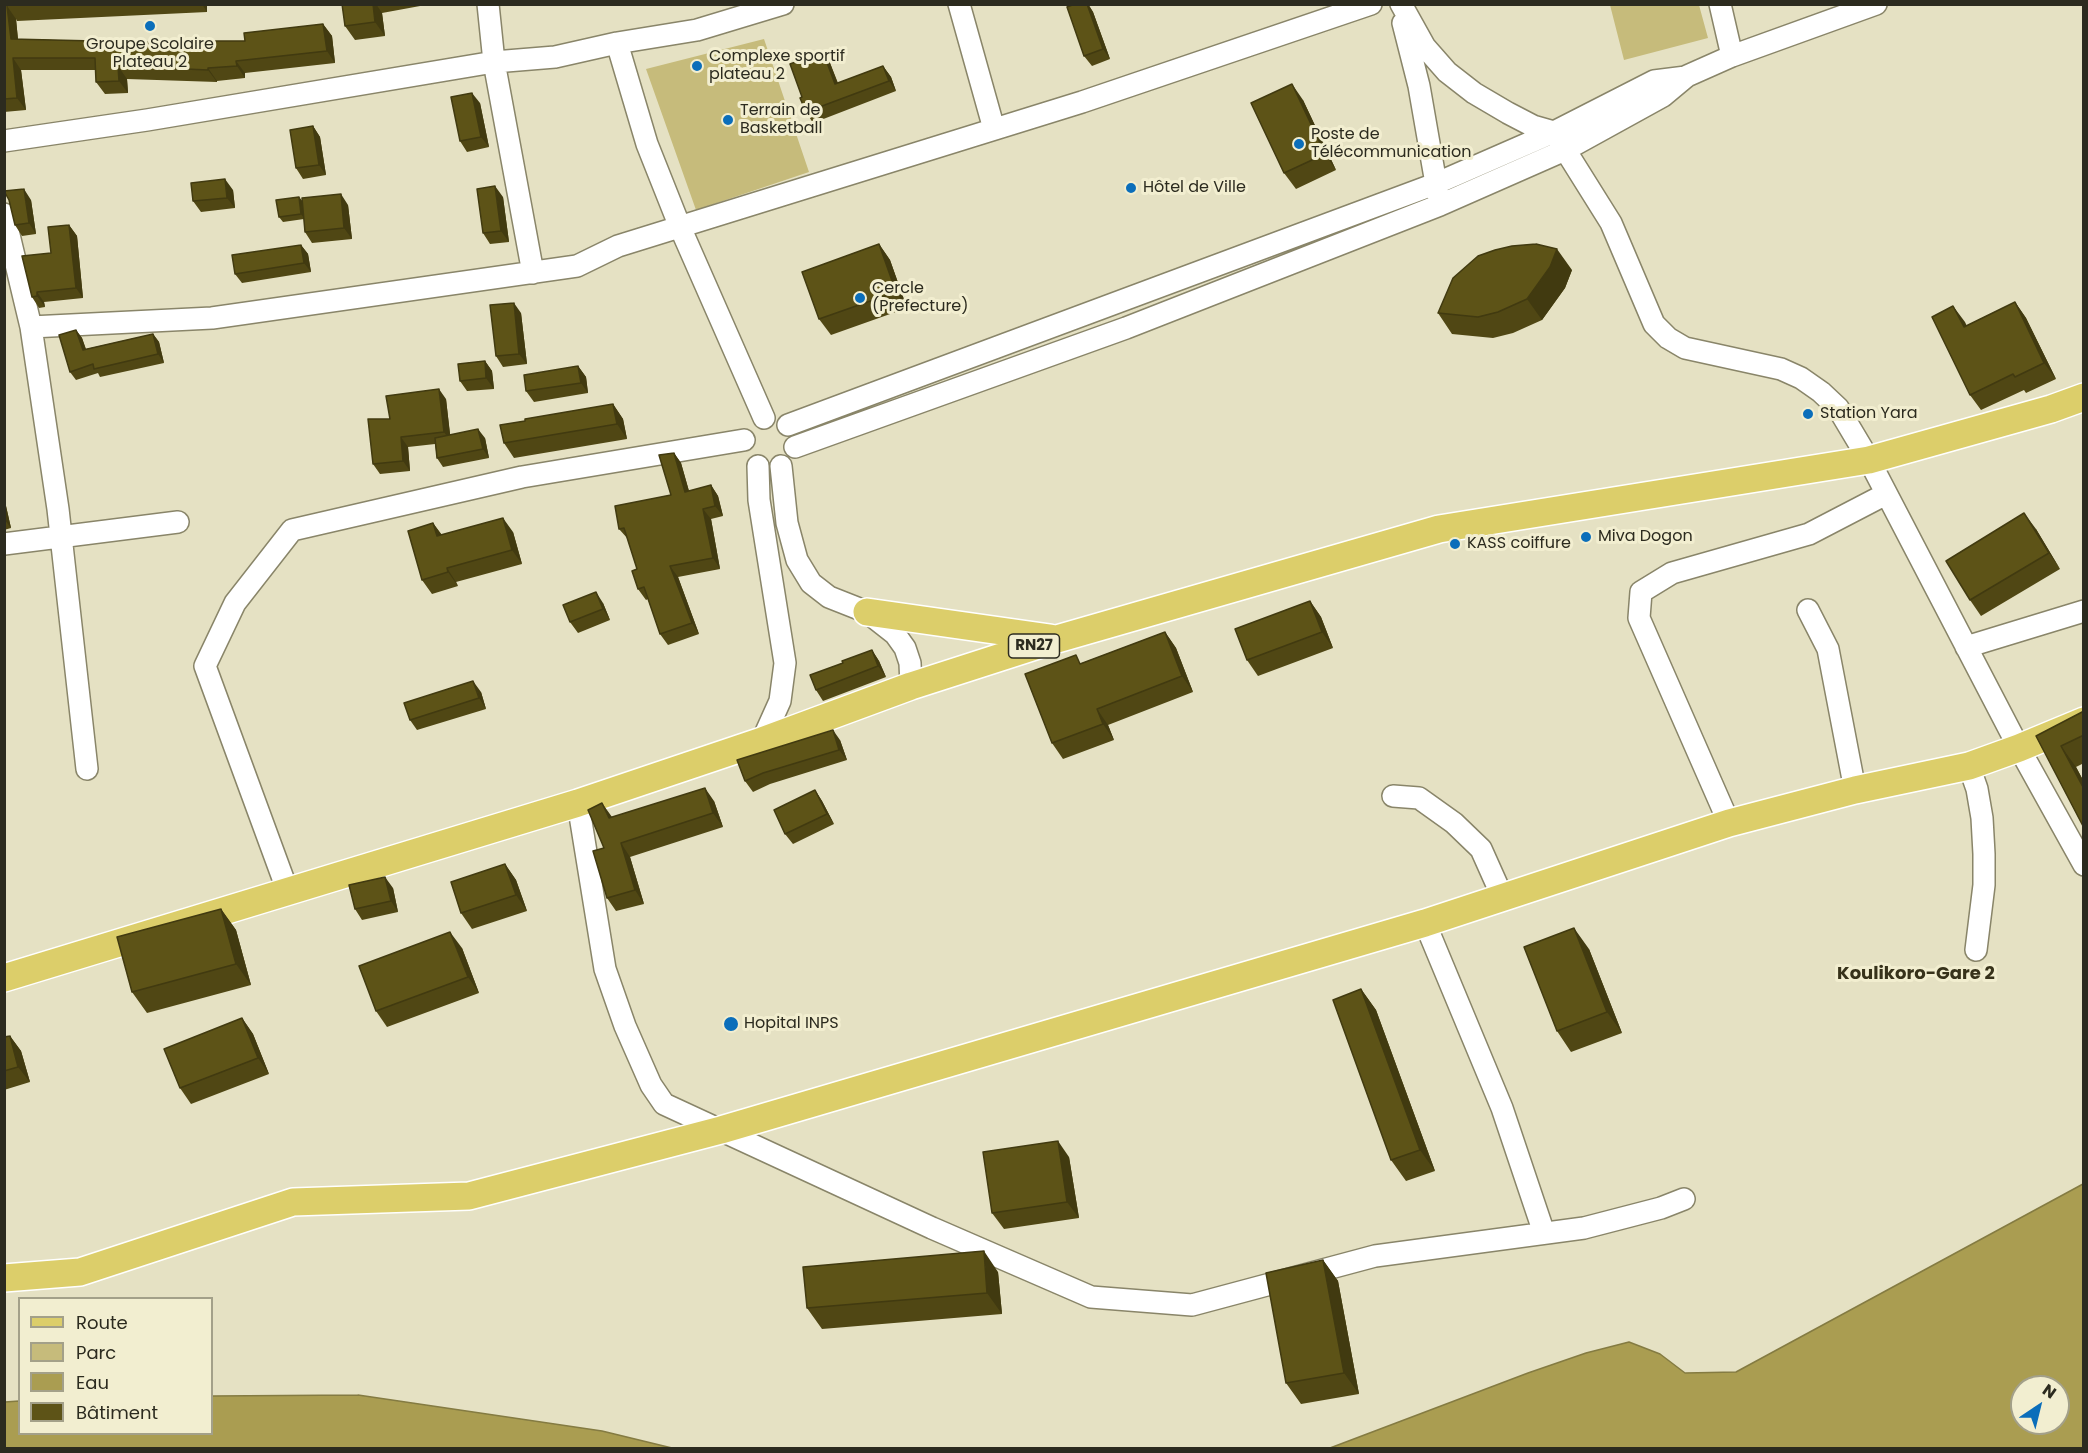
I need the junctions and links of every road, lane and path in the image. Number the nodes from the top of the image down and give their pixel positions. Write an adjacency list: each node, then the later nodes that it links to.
1 (488, 4): 10 (street)
2 (783, 4): 8 (street)
3 (959, 4): 11 (street)
4 (1371, 4): 11 (street)
5 (1399, 4): 13 (street); 14 (street)
6 (1720, 4): 9 (street)
7 (1876, 4): 9 (street)
8 (617, 43): 10 (street); 18 (street)
9 (1732, 56): 13 (street)
10 (494, 62): 12 (street); 20 (street)
11 (994, 129): 18 (street)
12 (4, 141)
13 (1560, 141): 14 (street); 15 (street); 31 (street)
14 (1435, 184): 15 (street); 17 (street)
15 (1440, 205): 19 (street)
16 (4, 214): 22 (street)
17 (1335, 221): 19 (street); 21 (street)
18 (680, 226): 20 (street); 27 (street)
19 (1343, 243): 23 (street)
20 (532, 273): 22 (street)
21 (1116, 303): 23 (street); 24 (street)
22 (31, 327): 36 (street)
23 (1126, 328): 25 (street)
24 (950, 365): 25 (street); 28 (street)
25 (959, 388): 30 (street)
26 (2084, 397): 31 (main road, RN27)
27 (764, 418): 28 (street); 29 (street)
28 (788, 425): 30 (street)
29 (744, 440): 32 (street); 54 (street)
30 (795, 447): 33 (street)
31 (1869, 460): 34 (street); 41 (main road, RN27)
32 (758, 466): 33 (street); 45 (street)
33 (781, 466): 40 (street)
34 (1886, 494): 42 (street); 52 (street)
35 (178, 522): 36 (street)
36 (61, 536): 37 (street); 48 (street)
37 (4, 543)
38 (1808, 610): 49 (street)
39 (2084, 611): 42 (street)
40 (867, 612): 41 (main road); 43 (street)
41 (1057, 639): 43 (main road, RN27)
42 (1966, 647): 46 (street)
43 (911, 686): 45 (main road, RN27)
44 (2084, 721): 46 (main road)
45 (762, 741): 51 (main road, RN27)
46 (2019, 748): 47 (main road); 53 (street)
47 (1969, 766): 49 (main road); 57 (street)
48 (87, 769)
49 (1855, 790): 52 (main road)
50 (1393, 795): 55 (street)
51 (578, 803): 54 (main road, RN27); 59 (street)
52 (1729, 823): 55 (main road)
53 (2084, 865)
54 (288, 892): 58 (main road, RN27)
55 (1502, 896): 56 (main road)
56 (1425, 922): 59 (main road); 61 (street)
57 (1976, 950)
58 (4, 978)
59 (721, 1130): 61 (street); 62 (main road)
60 (1684, 1199): 61 (street)
61 (1544, 1233)
62 (4, 1278)

